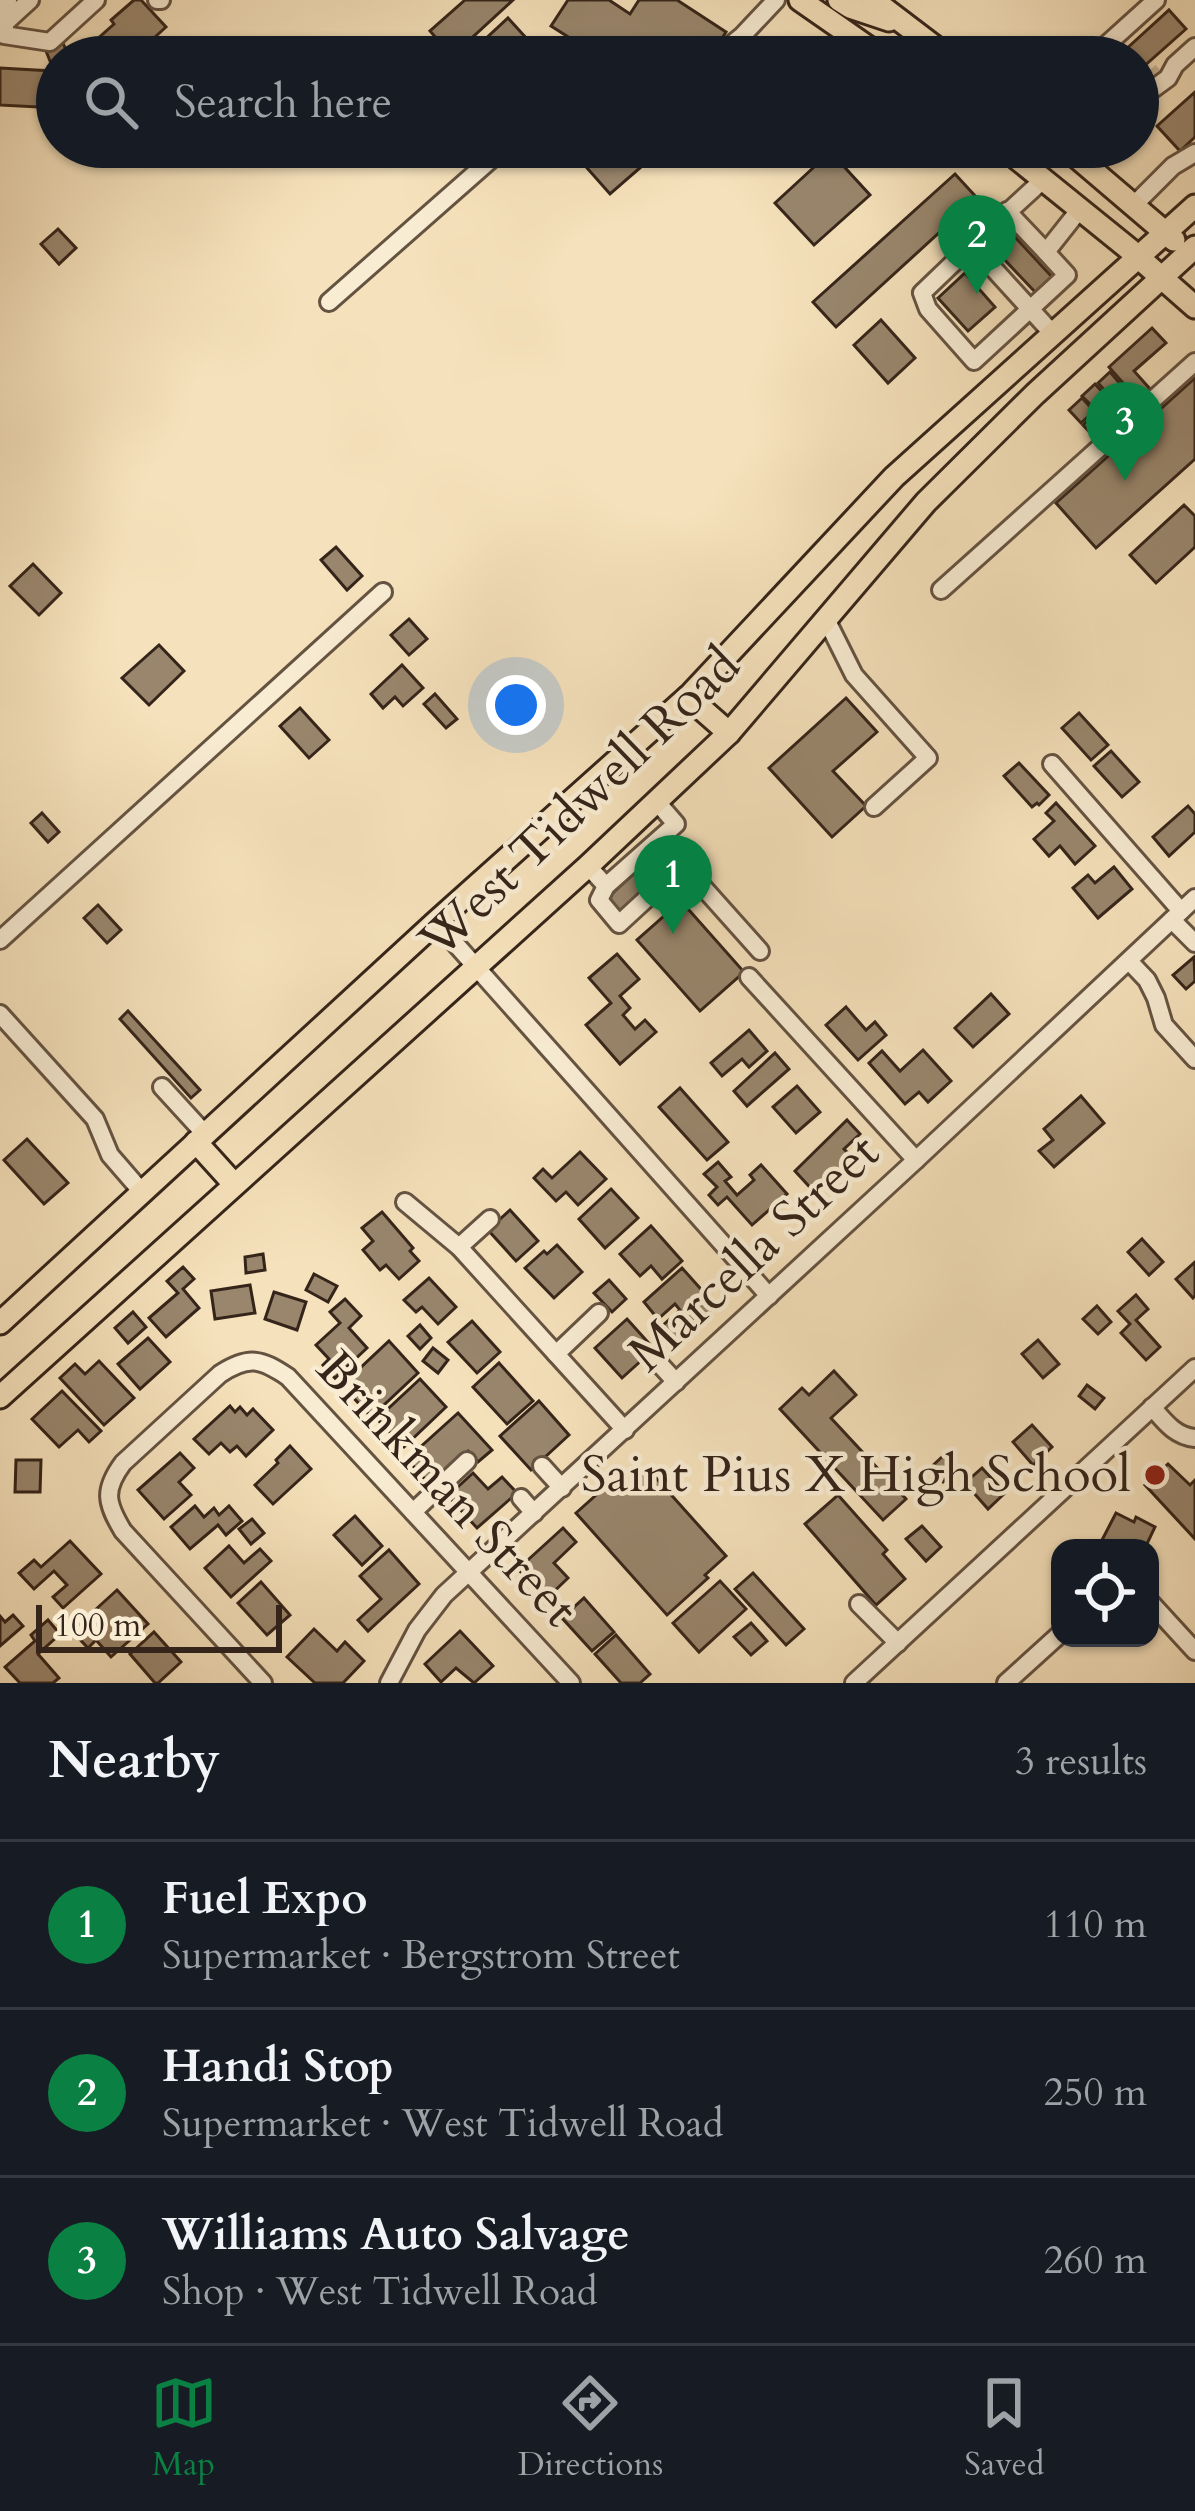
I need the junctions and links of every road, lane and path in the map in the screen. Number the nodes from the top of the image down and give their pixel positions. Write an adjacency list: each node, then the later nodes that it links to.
1 (8, 0): 9 (street)
2 (30, 0): 9 (street)
3 (96, 0): 11 (street)
4 (776, 0): 12 (street)
5 (800, 0): 13 (main road)
6 (839, 0): 10 (main road)
7 (873, 0): 10 (main road)
8 (1156, 0): 15 (street)
9 (6, 22): 16 (street)
10 (905, 26): 14 (main road)
11 (56, 36)
12 (742, 36)
13 (852, 36)
14 (919, 36)
15 (1116, 36)
16 (36, 39)
17 (1195, 47): 18 (street)
18 (1159, 78)
19 (1195, 153): 24 (street)
20 (481, 168): 34 (street)
21 (1030, 168): 23 (main road)
22 (1096, 168): 24 (main road)
23 (1044, 179): 26 (main road); 27 (street)
24 (1134, 205): 28 (main road)
25 (1195, 206): 28 (main road, West Tidwell Road)
26 (1080, 208): 30 (street); 32 (main road)
27 (1006, 211): 29 (street); 30 (street)
28 (1167, 232): 31 (main road); 32 (main road, West Tidwell Road)
29 (972, 245): 36 (street); 38 (street)
30 (1046, 252): 36 (street)
31 (1193, 253): 33 (main road, West Tidwell Road)
32 (1139, 257): 33 (main road); 37 (main road, West Tidwell Road)
33 (1161, 278): 35 (main road); 42 (main road, West Tidwell Road)
34 (329, 302)
35 (1195, 308)
36 (1031, 311): 37 (street); 38 (street)
37 (1053, 334): 40 (main road, West Tidwell Road)
38 (987, 350): 40 (street)
39 (1195, 362): 43 (street)
40 (1008, 375): 41 (main road, West Tidwell Road)
41 (894, 477): 42 (main road); 46 (main road, West Tidwell Road)
42 (926, 502): 45 (main road, West Tidwell Road)
43 (941, 590)
44 (383, 592): 57 (street)
45 (826, 619): 47 (main road, West Tidwell Road); 50 (street)
46 (688, 697): 47 (main road); 56 (main road, West Tidwell Road)
47 (729, 733): 49 (main road, West Tidwell Road)
48 (1052, 764): 55 (street)
49 (657, 802): 51 (street); 53 (main road, West Tidwell Road)
50 (874, 806)
51 (660, 839): 52 (street); 54 (street)
52 (683, 865): 54 (street); 59 (street)
53 (588, 866): 54 (street); 61 (main road, West Tidwell Road)
54 (606, 886)
55 (1183, 910): 58 (street); 60 (street, Marcella Street)
56 (436, 922): 61 (street); 66 (main road, West Tidwell Road)
57 (0, 940)
58 (1195, 943)
59 (760, 952)
60 (1129, 961): 64 (street); 67 (street, Marcella Street)
61 (475, 967): 68 (main road, West Tidwell Road); 73 (street)
62 (749, 977): 67 (street)
63 (0, 1014): 69 (street)
64 (1195, 1059)
65 (161, 1087): 66 (street)
66 (200, 1138): 68 (main road); 69 (main road, West Tidwell Road)
67 (916, 1160): 73 (street, Marcella Street)
68 (234, 1184): 80 (main road, West Tidwell Road)
69 (142, 1192): 75 (main road, West Tidwell Road)
70 (406, 1202): 72 (street)
71 (490, 1219): 72 (street)
72 (459, 1247): 76 (street)
73 (769, 1296): 79 (street, Marcella Street)
74 (598, 1313): 76 (street)
75 (0, 1323)
76 (556, 1354): 82 (street)
77 (654, 1358): 79 (street)
78 (1195, 1368): 81 (street)
79 (676, 1382): 82 (street, Marcella Street)
80 (0, 1397)
81 (1152, 1407): 83 (street); 94 (street)
82 (626, 1430): 86 (street, Marcella Street)
83 (1195, 1438)
84 (467, 1461): 88 (street)
85 (542, 1466): 86 (street)
86 (562, 1487): 89 (street, Marcella Street)
87 (521, 1498): 89 (street)
88 (413, 1511): 90 (street, Brinkman Street); 96 (street, Brinkman Street)
89 (534, 1513): 90 (street, Marcella Street)
90 (469, 1572): 97 (street, Marcella Street); 98 (street, Brinkman Street)
91 (859, 1604): 94 (street)
92 (1159, 1612): 95 (street)
93 (1051, 1642): 100 (street)
94 (898, 1643): 99 (street)
95 (1195, 1651)
96 (263, 1683)
97 (389, 1683)
98 (571, 1683)
99 (854, 1683)
100 (1006, 1683)

